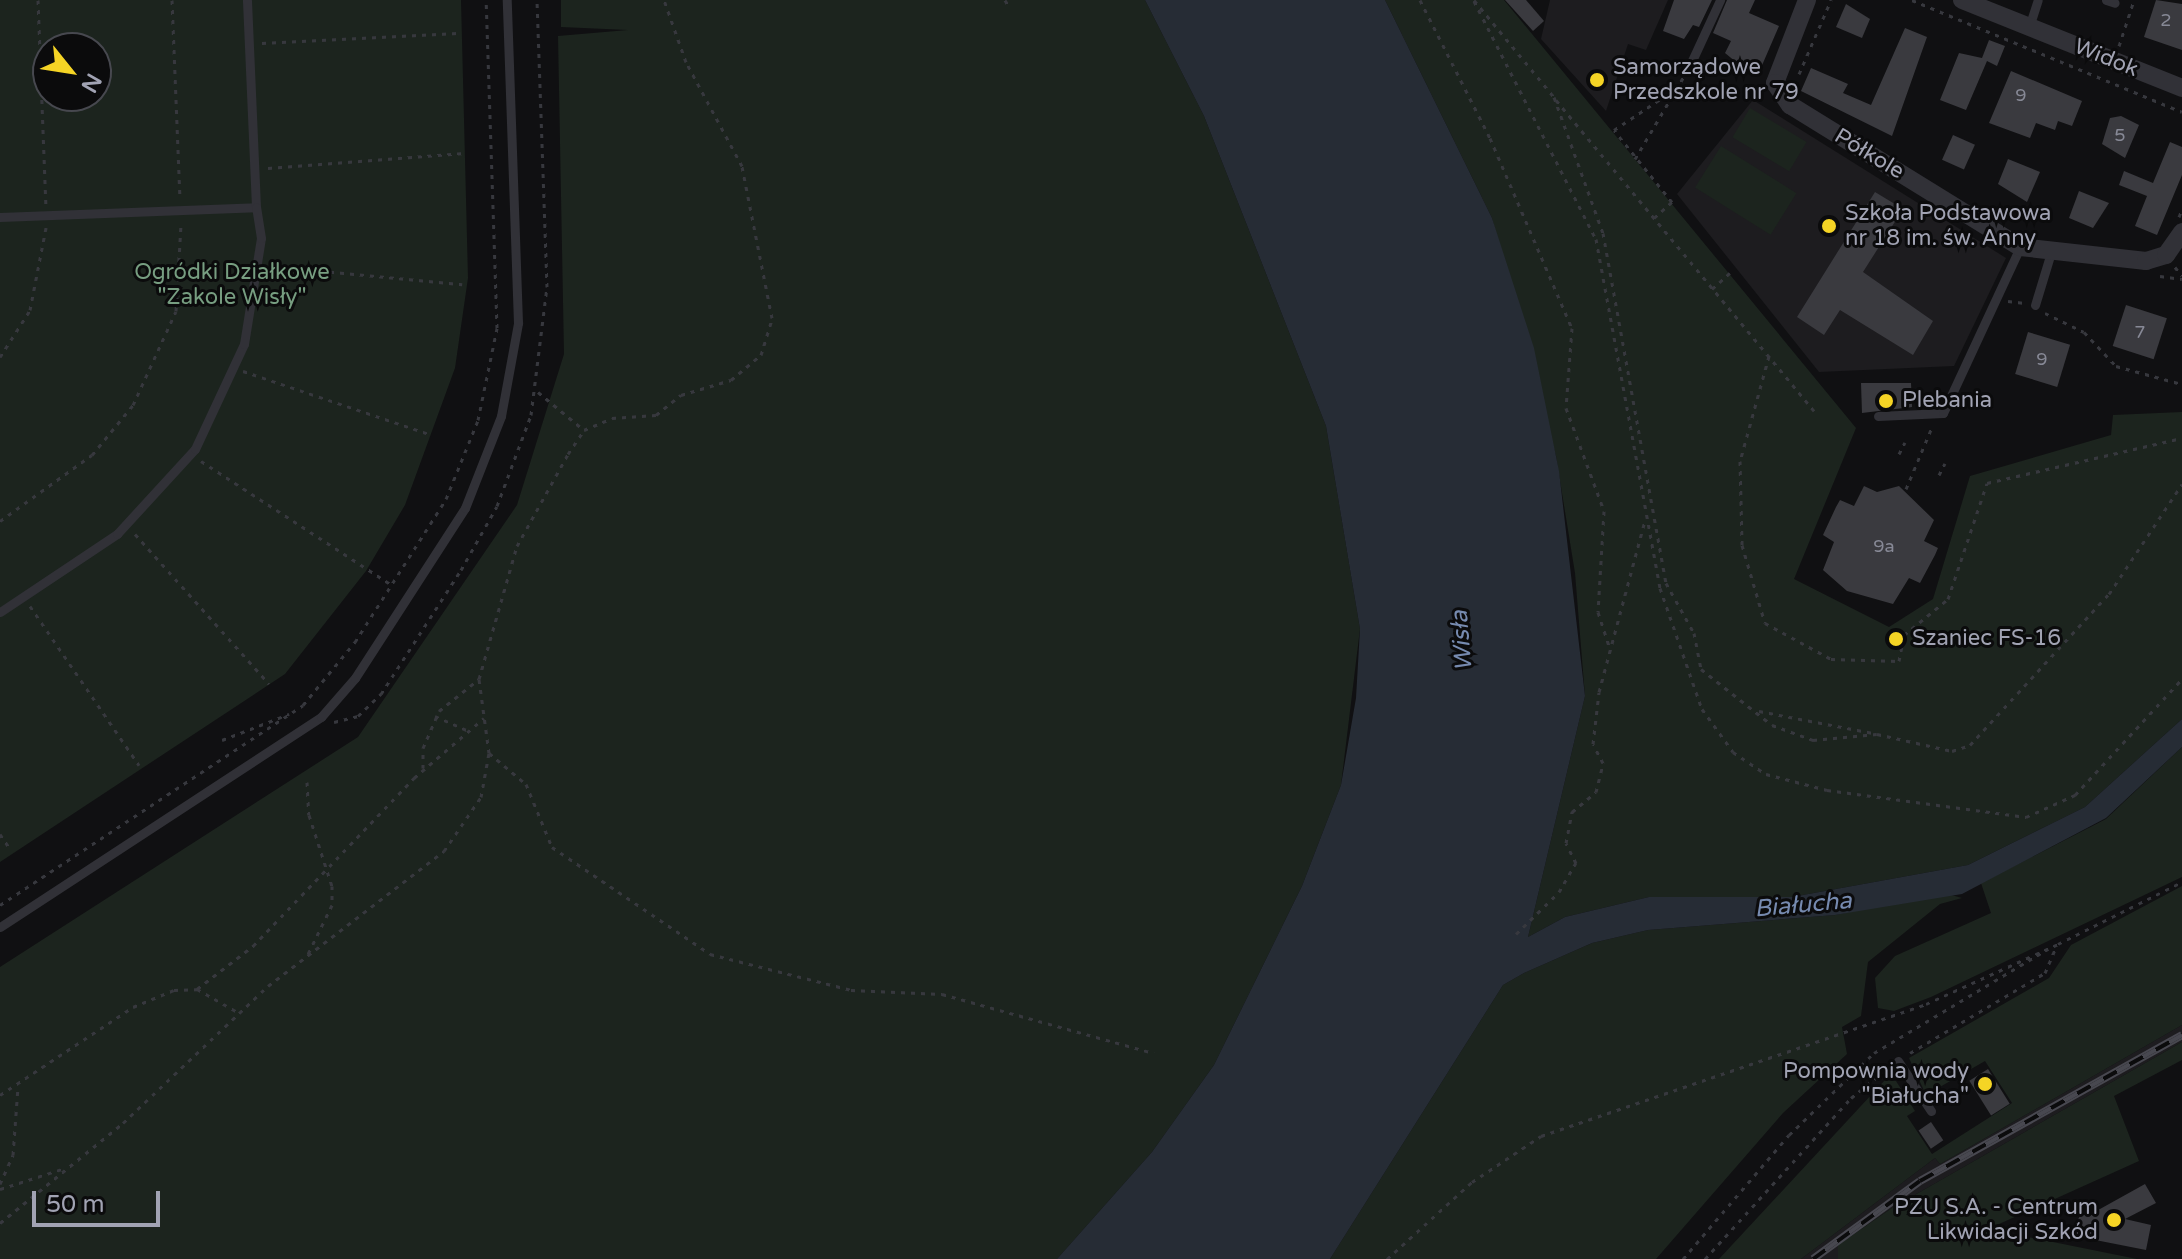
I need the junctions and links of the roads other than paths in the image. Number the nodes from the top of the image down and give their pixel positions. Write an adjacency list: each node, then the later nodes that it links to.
1 (247, 0): 10 (lane)
2 (507, 0): 18 (lane)
3 (1720, 0): 8 (lane)
4 (1807, 0): 13 (street, Półkole)
5 (1962, 0): 7 (street, Widok)
6 (2038, 0): 7 (lane)
7 (2029, 27): 9 (street, Widok)
8 (1690, 65)
9 (2182, 88)
10 (256, 207): 11 (lane); 17 (lane)
11 (0, 217)
12 (2179, 228): 14 (street, Półkole)
13 (2020, 247): 14 (street, Półkole); 16 (lane)
14 (2052, 249): 15 (lane)
15 (2035, 305)
16 (1878, 416)
17 (0, 612)
18 (0, 927)
19 (1898, 1061): 20 (lane)
20 (1931, 1111)

